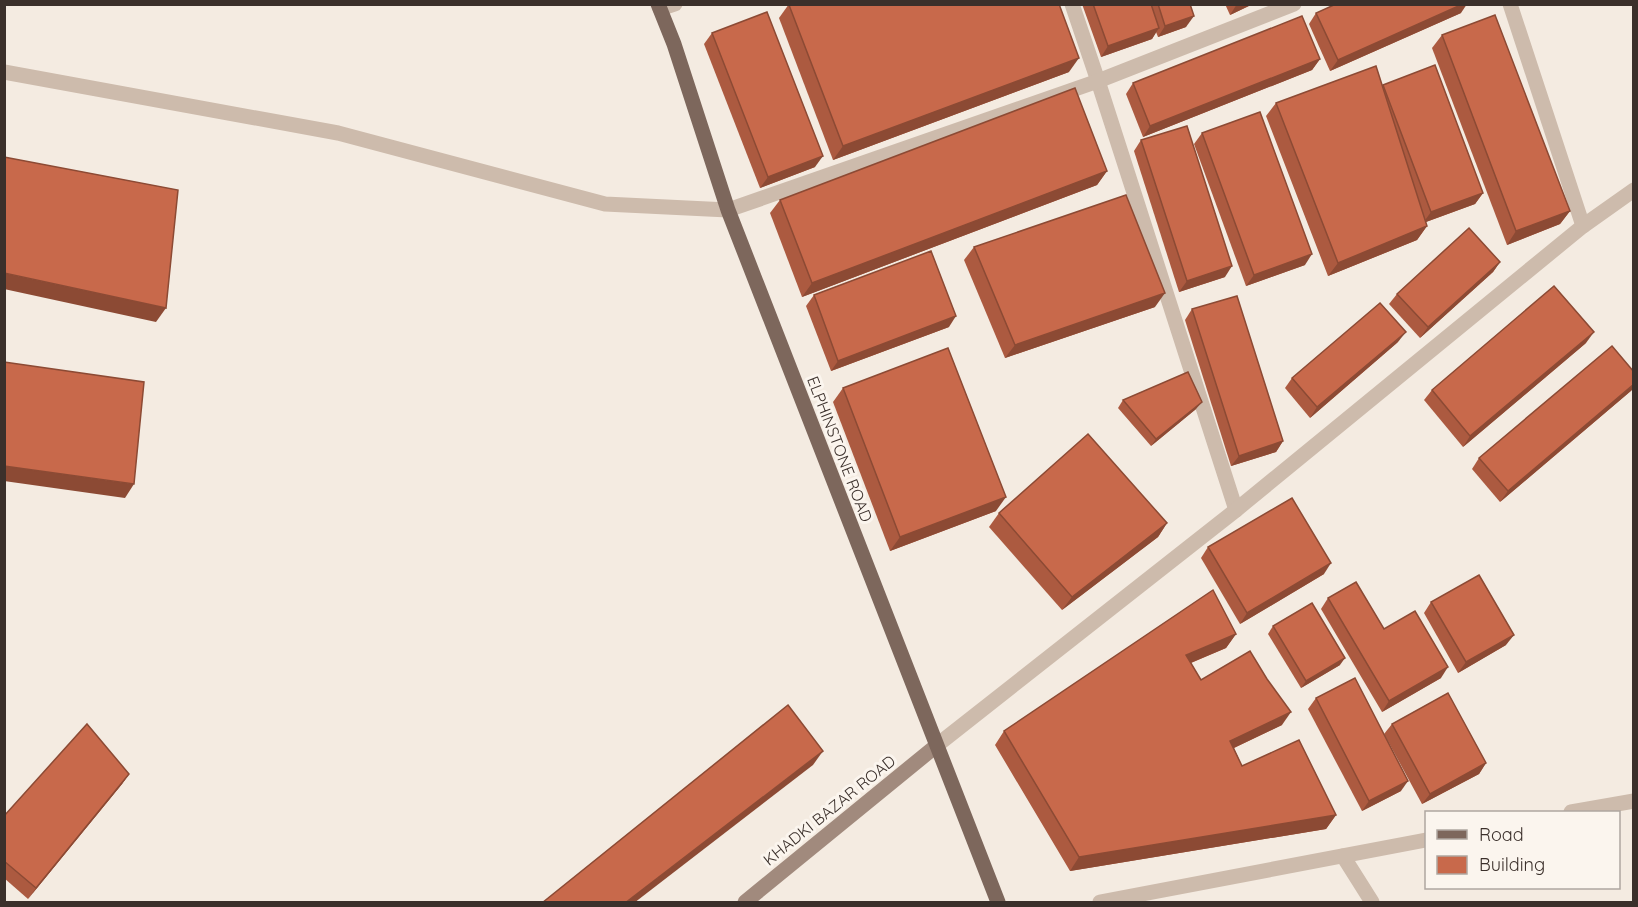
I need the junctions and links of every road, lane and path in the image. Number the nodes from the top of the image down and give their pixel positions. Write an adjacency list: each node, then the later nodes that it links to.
1 (1072, 4): 6 (street)
2 (1294, 4): 6 (street)
3 (1510, 4): 9 (street)
4 (664, 6): 8 (main road, ELPHINSTONE ROAD)
5 (4, 72): 8 (street)
6 (1098, 81): 8 (street); 10 (street)
7 (1634, 190): 9 (street)
8 (728, 210): 11 (main road, ELPHINSTONE ROAD)
9 (1583, 226): 10 (street)
10 (1236, 510): 11 (street)
11 (936, 746): 16 (main road, KHADKI BAZAR ROAD); 17 (main road, ELPHINSTONE ROAD)
12 (1634, 801): 13 (street)
13 (1582, 811)
14 (1425, 840): 15 (street)
15 (1343, 856): 18 (street); 19 (street)
16 (745, 903)
17 (998, 903)
18 (1100, 903)
19 (1372, 903)

